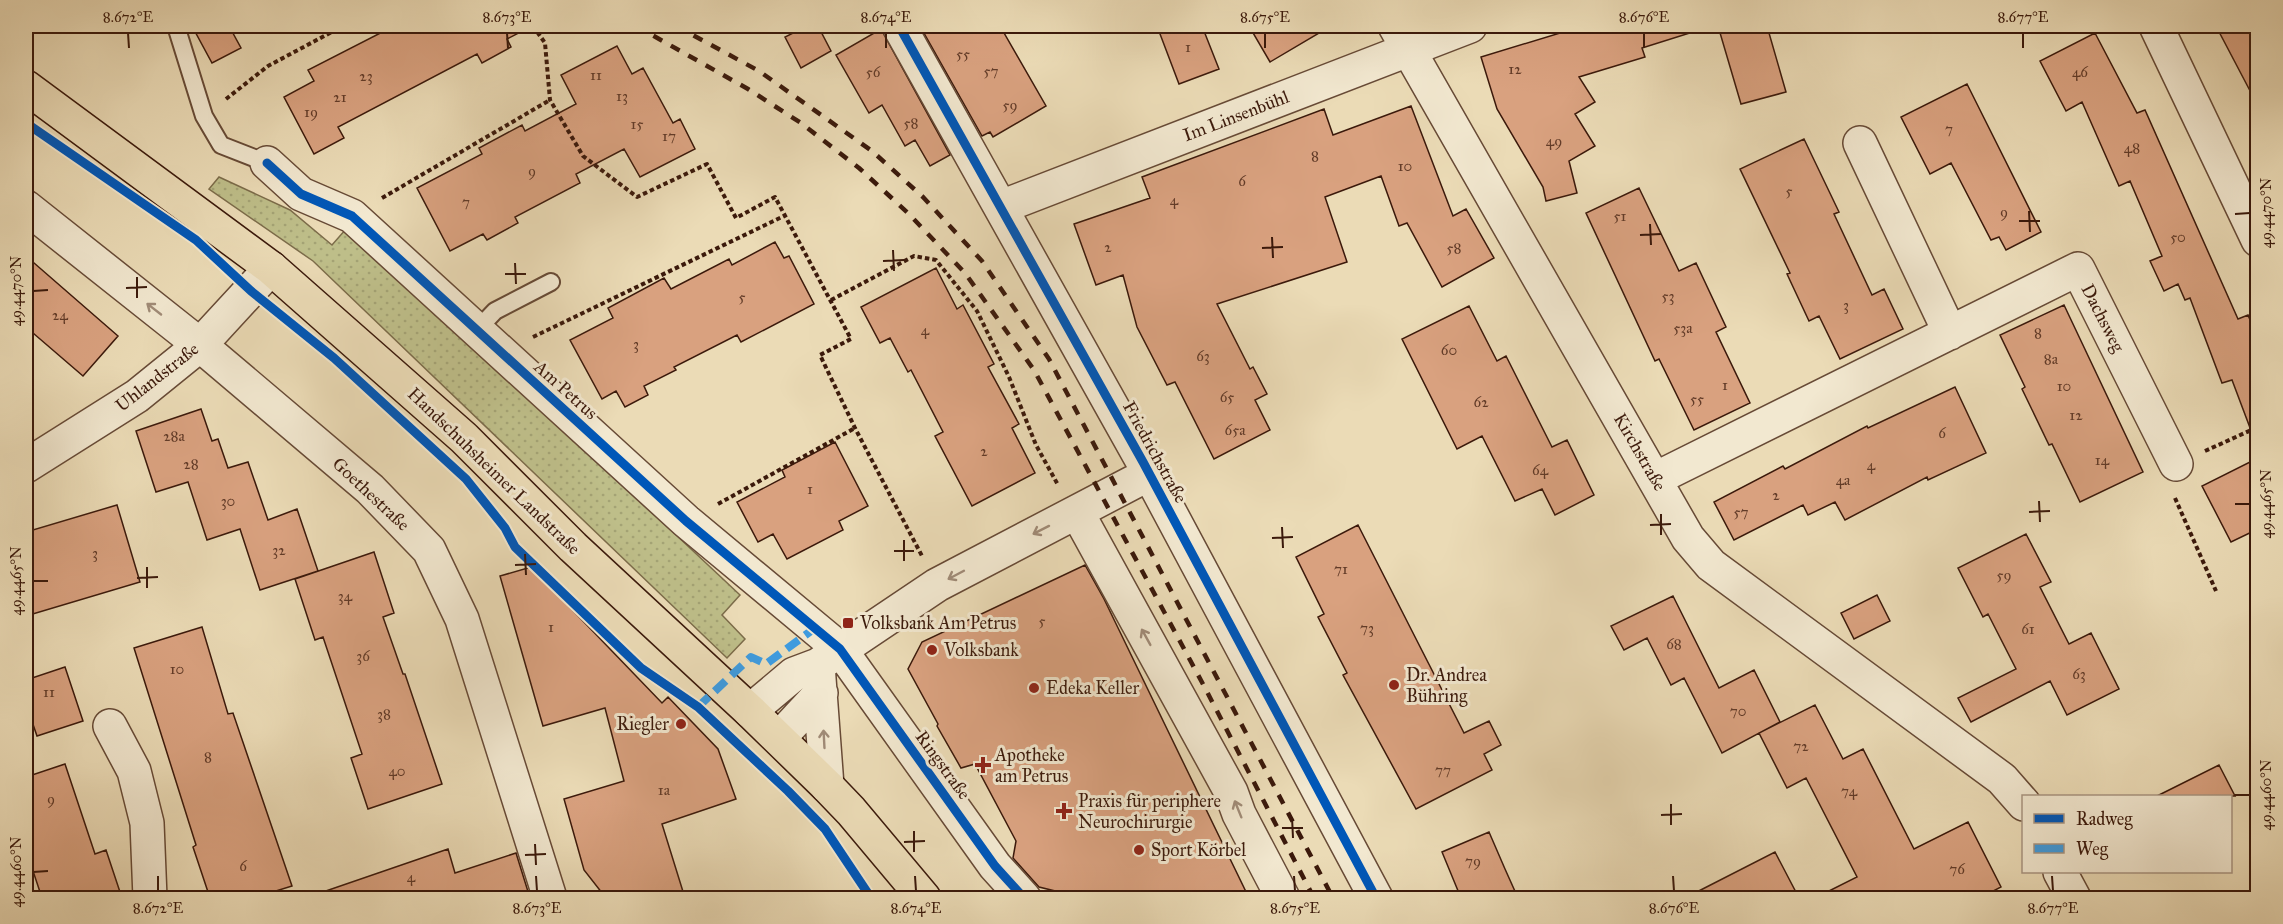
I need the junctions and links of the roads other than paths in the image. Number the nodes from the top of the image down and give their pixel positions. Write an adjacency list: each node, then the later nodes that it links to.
1 (176, 26): 8 (lane, Am Petrus)
2 (899, 26): 10 (street, Friedrichstraße)
3 (1470, 26): 5 (street, Im Linsenbühl)
4 (2156, 26): 11 (street)
5 (1402, 37): 10 (street, Im Linsenbühl); 20 (street, Kirchstraße)
6 (26, 87): 12 (main road, Handschuhsheimer Landstraße)
7 (1860, 143): 14 (street)
8 (267, 164): 15 (street, Am Petrus)
9 (26, 207): 16 (street, Goethestraße, one-way to 9)
10 (1001, 207): 19 (street, Friedrichstraße)
11 (2258, 240)
12 (271, 268): 16 (street, Uhlandstraße); 23 (main road, Handschuhsheimer Landstraße)
13 (551, 282): 15 (lane)
14 (1950, 333): 17 (street, Dachsweg); 20 (street, Dachsweg)
15 (488, 342): 22 (street, Am Petrus)
16 (200, 345): 18 (street, Uhlandstraße); 30 (street, Goethestraße)
17 (2176, 464)
18 (26, 466)
19 (1149, 474): 21 (street); 34 (street, Friedrichstraße)
20 (1655, 479): 27 (street, Kirchstraße)
21 (1077, 512): 22 (street, one-way to 22); 33 (street, one-way to 21)
22 (826, 669): 23 (street); 25 (street); 26 (street, one-way to 22); 32 (street, Ringstraße)
23 (750, 711): 25 (main road, Handschuhsheimer Landstraße)
24 (110, 726): 29 (street)
25 (779, 738): 26 (main road, Handschuhsheimer Landstraße)
26 (826, 786): 31 (main road, Handschuhsheimer Landstraße)
27 (2022, 802)
28 (2061, 873): 35 (street)
29 (150, 898)
30 (550, 898)
31 (924, 898)
32 (1024, 898)
33 (1283, 898)
34 (1376, 898)
35 (2074, 898)

